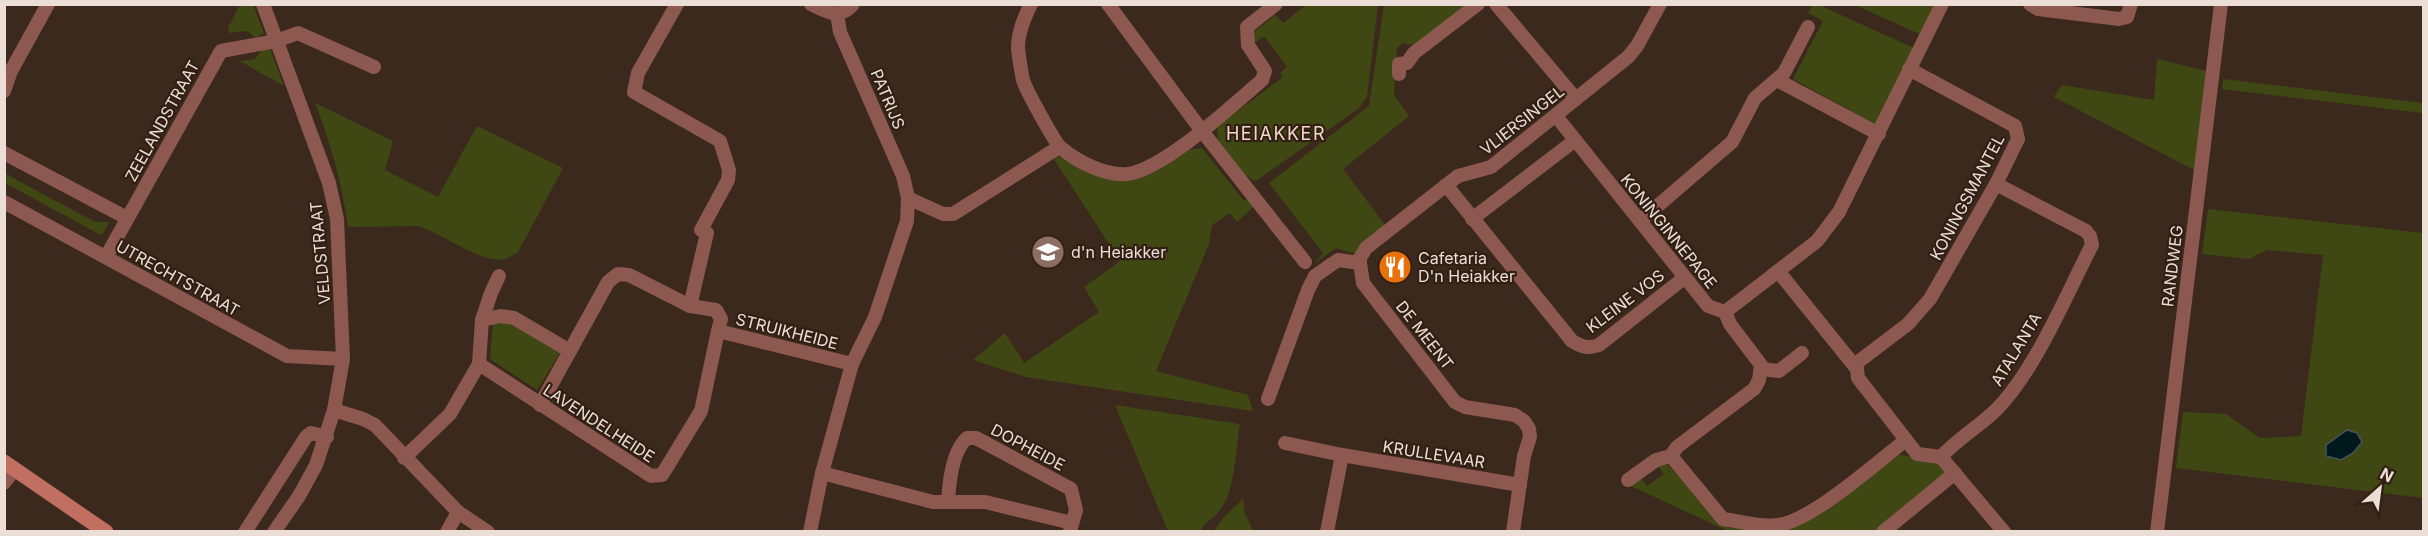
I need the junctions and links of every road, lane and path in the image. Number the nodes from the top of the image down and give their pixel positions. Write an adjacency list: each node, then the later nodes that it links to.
1 (48, 4): 20 (street)
2 (263, 4): 18 (street, VELDSTRAAT)
3 (677, 4): 45 (street)
4 (811, 4): 16 (street)
5 (853, 4): 16 (street)
6 (1031, 4): 30 (street)
7 (1108, 4): 27 (street)
8 (1276, 4): 27 (street)
9 (1478, 4): 22 (street)
10 (1496, 4): 25 (street)
11 (1660, 4): 25 (street, VLIERSINGEL)
12 (1942, 4): 21 (street)
13 (2030, 4): 14 (street)
14 (2131, 4)
15 (2221, 4): 86 (street, RANDWEG)
16 (837, 14): 34 (street, PATRIJS)
17 (1808, 27): 23 (street)
18 (276, 41): 19 (street); 36 (street, ZEELANDSTRAAT); 52 (street, VELDSTRAAT)
19 (374, 67)
20 (8, 69): 24 (street)
21 (1910, 69): 28 (street); 32 (street, KONINGSMANTEL)
22 (1399, 74)
23 (1777, 80): 28 (street); 38 (street)
24 (4, 91)
25 (1576, 99): 26 (street, VLIERSINGEL)
26 (1556, 116): 29 (street, KONINGINNEPAGE); 33 (street, VLIERSINGEL)
27 (1202, 131): 30 (street); 40 (street)
28 (1879, 134): 42 (street)
29 (1574, 141): 37 (street); 38 (street, KONINGINNEPAGE)
30 (1059, 147): 34 (street)
31 (4, 153): 36 (street, UTRECHTSTRAAT)
32 (1996, 184): 55 (street, KONINGSMANTEL); 65 (street, ATALANTA)
33 (1446, 185): 37 (street, KLEINE VOS); 41 (street, VLIERSINGEL)
34 (908, 198): 47 (street, PATRIJS)
35 (4, 202): 39 (street, UTRECHTSTRAAT)
36 (127, 218): 39 (street, ZEELANDSTRAAT)
37 (1472, 219): 44 (street, KLEINE VOS)
38 (1640, 221): 44 (street, KONINGINNEPAGE)
39 (106, 258): 52 (street, UTRECHTSTRAAT)
40 (1305, 262)
41 (1360, 263): 57 (street); 72 (street, DE MEENT)
42 (1778, 271): 46 (street); 55 (street)
43 (500, 276): 48 (street)
44 (1684, 278): 46 (street, KONINGINNEPAGE)
45 (690, 306): 49 (street, STRUIKHEIDE); 50 (street, STRUIKHEIDE)
46 (1725, 312): 56 (street)
47 (875, 317): 54 (street, STRUIKHEIDE)
48 (482, 320): 50 (street); 53 (street)
49 (718, 331): 54 (street, STRUIKHEIDE); 58 (street, LAVENDELHEIDE)
50 (570, 351): 58 (street, STRUIKHEIDE)
51 (1802, 353): 56 (street)
52 (343, 359): 59 (street, VELDSTRAAT)
53 (479, 364): 58 (street, LAVENDELHEIDE); 66 (street)
54 (852, 364): 68 (street, STRUIKHEIDE)
55 (1854, 365): 61 (street)
56 (1761, 369): 64 (street)
57 (1268, 399)
58 (540, 405)
59 (334, 410): 60 (street, VELDSTRAAT); 66 (street)
60 (327, 437): 77 (street); 78 (street, VELDSTRAAT)
61 (1906, 440): 64 (street); 65 (street)
62 (1285, 442): 63 (street, KRULLEVAAR)
63 (1342, 455): 72 (street, KRULLEVAAR); 82 (street)
64 (1671, 456): 70 (street)
65 (1941, 457): 69 (street)
66 (404, 458): 74 (street)
67 (10, 466): 71 (street); 76 (street)
68 (822, 473): 73 (street, DOPHEIDE); 81 (street, STRUIKHEIDE)
69 (1955, 473): 84 (street); 85 (street)
70 (1628, 480)
71 (4, 483)
72 (1520, 485): 83 (street)
73 (948, 502): 75 (street, DOPHEIDE); 75 (street, DOPHEIDE)
74 (458, 512): 79 (street); 80 (street)
75 (1071, 527)
76 (106, 531)
77 (245, 531)
78 (274, 531)
79 (447, 531)
80 (488, 531)
81 (810, 531)
82 (1327, 531)
83 (1513, 531)
84 (1883, 531)
85 (2004, 531)
86 (2157, 531)

